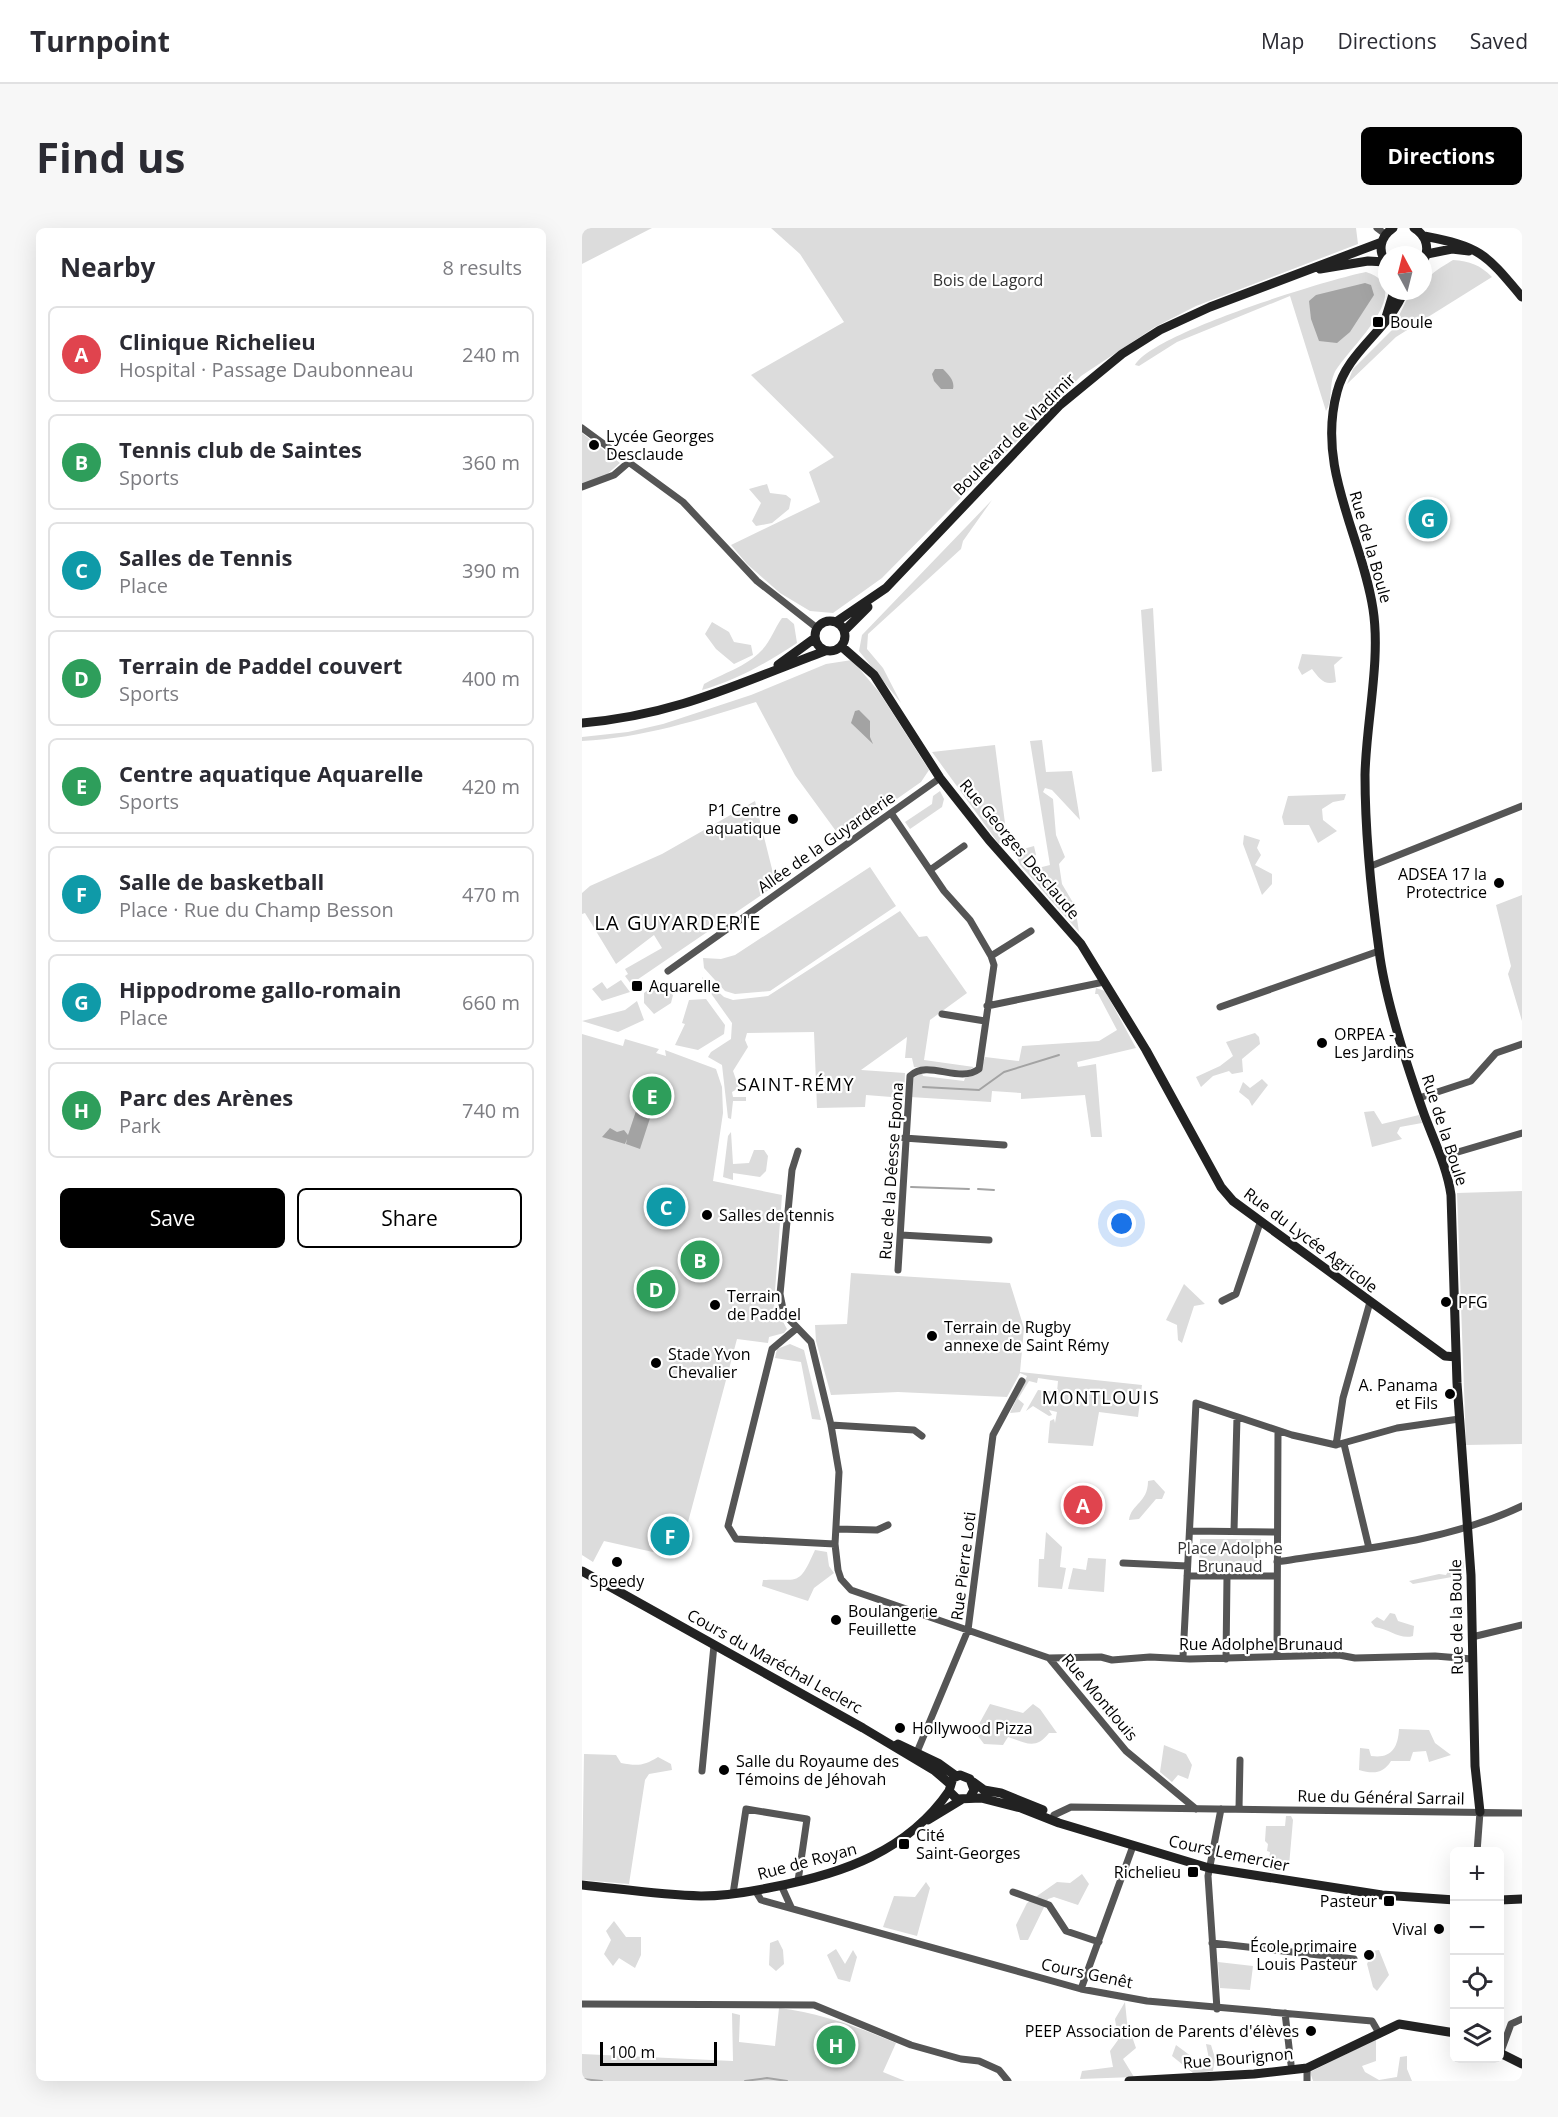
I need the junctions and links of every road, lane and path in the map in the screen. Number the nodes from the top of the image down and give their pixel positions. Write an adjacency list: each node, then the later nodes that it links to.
1 (1377, 228): 5 (street)
2 (1394, 228): 5 (street, Boulevard de Vladimir)
3 (1414, 228): 4 (street)
4 (1424, 236): 7 (street); 9 (street)
5 (1383, 238): 6 (street); 11 (street, Boulevard de Vladimir)
6 (1382, 246)
7 (1424, 246)
8 (1432, 256): 9 (street)
9 (1485, 257): 12 (street)
10 (1378, 263): 11 (street, Boulevard de Vladimir)
11 (1303, 272): 19 (street, Boulevard de Vladimir)
12 (1522, 297)
13 (1391, 300): 15 (street, Rue de la Boule)
14 (1400, 300): 15 (street, Rue de la Boule)
15 (1376, 333): 32 (street, Rue de la Boule)
16 (582, 428): 17 (street)
17 (629, 462): 18 (street); 21 (street)
18 (582, 487)
19 (886, 588): 20 (street, Boulevard de Vladimir); 22 (street)
20 (836, 622): 21 (street); 22 (street)
21 (818, 628): 23 (street)
22 (844, 631): 24 (street)
23 (815, 638): 25 (street); 26 (street)
24 (841, 646): 25 (street); 28 (street, Rue Georges Desclaude)
25 (825, 651): 26 (street)
26 (767, 673): 27 (street)
27 (582, 723)
28 (940, 777): 30 (street, Allée de la Guyarderie); 38 (street, Rue Georges Desclaude)
29 (1522, 807): 32 (street)
30 (891, 813): 33 (street); 37 (street, Allée de la Guyarderie)
31 (964, 846): 33 (street)
32 (1371, 866): 35 (street, Rue de la Boule)
33 (930, 870): 36 (street)
34 (1031, 932): 36 (street)
35 (1379, 951): 40 (street); 45 (street, Rue de la Boule)
36 (992, 956): 39 (street, Rue de la Déesse Epona)
37 (668, 971)
38 (1104, 982): 39 (street); 44 (street, Rue Georges Desclaude)
39 (987, 1006): 42 (street, Rue de la Déesse Epona)
40 (1220, 1007)
41 (942, 1014): 42 (street)
42 (985, 1021): 47 (street, Rue de la Déesse Epona)
43 (1522, 1044): 45 (street)
44 (1146, 1050): 51 (street, Rue du Lycée Agricole)
45 (1419, 1098): 50 (street, Rue de la Boule)
46 (1522, 1133): 50 (street)
47 (904, 1138): 48 (street); 52 (street, Rue de la Déesse Epona)
48 (1004, 1144)
49 (798, 1151): 57 (street)
50 (1441, 1157): 58 (street, Rue de la Boule)
51 (1260, 1223): 55 (street); 56 (street, Rue du Lycée Agricole)
52 (901, 1235): 53 (street); 54 (street, Rue de la Déesse Epona)
53 (989, 1240)
54 (898, 1270)
55 (1222, 1301)
56 (1370, 1302): 58 (street, Rue du Lycée Agricole); 65 (street)
57 (797, 1328): 62 (street, Rue Montlouis); 73 (street)
58 (1456, 1357): 61 (street, Rue de la Boule)
59 (1022, 1381): 83 (street, Rue Pierre Loti)
60 (1237, 1417): 63 (street); 70 (street); 71 (street)
61 (1459, 1419): 65 (street); 68 (street, Rue de la Boule)
62 (831, 1425): 64 (street); 69 (street, Rue Montlouis)
63 (1278, 1431): 65 (street); 72 (street)
64 (922, 1436)
65 (1340, 1444): 74 (street)
66 (1522, 1506): 68 (street)
67 (888, 1525): 69 (street)
68 (1468, 1526): 74 (street); 84 (street, Rue de la Boule)
69 (837, 1529): 73 (street, Rue Montlouis)
70 (1190, 1531): 71 (street); 77 (street)
71 (1234, 1532): 72 (street)
72 (1277, 1532): 75 (street)
73 (835, 1544): 83 (street, Rue Montlouis)
74 (1369, 1548): 75 (street)
75 (1277, 1562): 81 (street)
76 (1123, 1563): 77 (street)
77 (1187, 1566): 79 (street)
78 (582, 1570): 85 (street, Cours du Maréchal Leclerc)
79 (1187, 1576): 80 (street); 87 (street)
80 (1227, 1576): 81 (street); 89 (street)
81 (1276, 1576): 86 (street)
82 (1522, 1626): 84 (street)
83 (968, 1630): 88 (street, Rue Montlouis); 92 (street, Rue Pierre Loti)
84 (1472, 1637): 90 (street, Rue de la Boule)
85 (714, 1644): 91 (street, Cours du Maréchal Leclerc); 94 (street)
86 (1277, 1656): 89 (street, Rue Adolphe Brunaud); 90 (street, Rue Adolphe Brunaud)
87 (1183, 1657): 88 (street, Rue Adolphe Brunaud); 89 (street, Rue Adolphe Brunaud)
88 (1049, 1658): 99 (street, Rue Montlouis)
89 (1226, 1659)
90 (1472, 1659): 102 (street, Rue de la Boule)
91 (863, 1728): 92 (street); 97 (street, Cours du Maréchal Leclerc)
92 (917, 1752): 95 (street)
93 (1240, 1760): 101 (street)
94 (702, 1771)
95 (956, 1776): 96 (street); 97 (street)
96 (973, 1782): 98 (street); 104 (street)
97 (949, 1787): 98 (street); 106 (street, Rue de Royan)
98 (965, 1798): 105 (street, Cours Lemercier); 106 (street, Rue de Royan)
99 (1196, 1809): 100 (street, Rue du Général Sarrail); 104 (street, Rue du Général Sarrail)
100 (1221, 1809): 101 (street, Rue du Général Sarrail); 109 (street)
101 (1239, 1809): 102 (street, Rue du Général Sarrail)
102 (1480, 1812): 103 (street, Rue du Général Sarrail); 108 (street, Rue de la Boule)
103 (1522, 1813)
104 (1054, 1815): 105 (street)
105 (1071, 1825): 107 (street, Cours Lemercier)
106 (915, 1828): 110 (street, Rue de Royan)
107 (1133, 1846): 109 (street, Cours Lemercier); 120 (street)
108 (1477, 1847)
109 (1209, 1868): 117 (street, Cours Lemercier); 121 (street)
110 (798, 1881): 111 (street, Rue de Royan); 115 (street)
111 (781, 1885): 113 (street, Rue de Royan); 119 (street)
112 (582, 1886): 115 (street)
113 (755, 1890): 115 (street, Rue de Royan); 119 (street, Cours Genêt)
114 (1013, 1892): 120 (street)
115 (733, 1894)
116 (1522, 1899): 118 (street)
117 (1450, 1900)
118 (1504, 1900)
119 (791, 1907): 123 (street, Cours Genêt)
120 (1099, 1942): 123 (street)
121 (1212, 1943): 122 (street); 125 (street)
122 (1354, 1959)
123 (1082, 1989): 125 (street, Cours Genêt)
124 (582, 2004): 135 (street)
125 (1217, 2008): 126 (street, Cours Genêt)
126 (1285, 2013): 129 (street, Cours Genêt); 132 (street)
127 (1522, 2019): 130 (street)
128 (1450, 2029): 129 (street, Rue Bourignon)
129 (1379, 2033): 134 (street, Rue Bourignon)
130 (1504, 2042)
131 (1504, 2055): 133 (street)
132 (1291, 2064)
133 (1522, 2064)
134 (1306, 2068): 136 (street, Rue Bourignon); 137 (street)
135 (1008, 2081)
136 (1129, 2081)
137 (1307, 2081)

